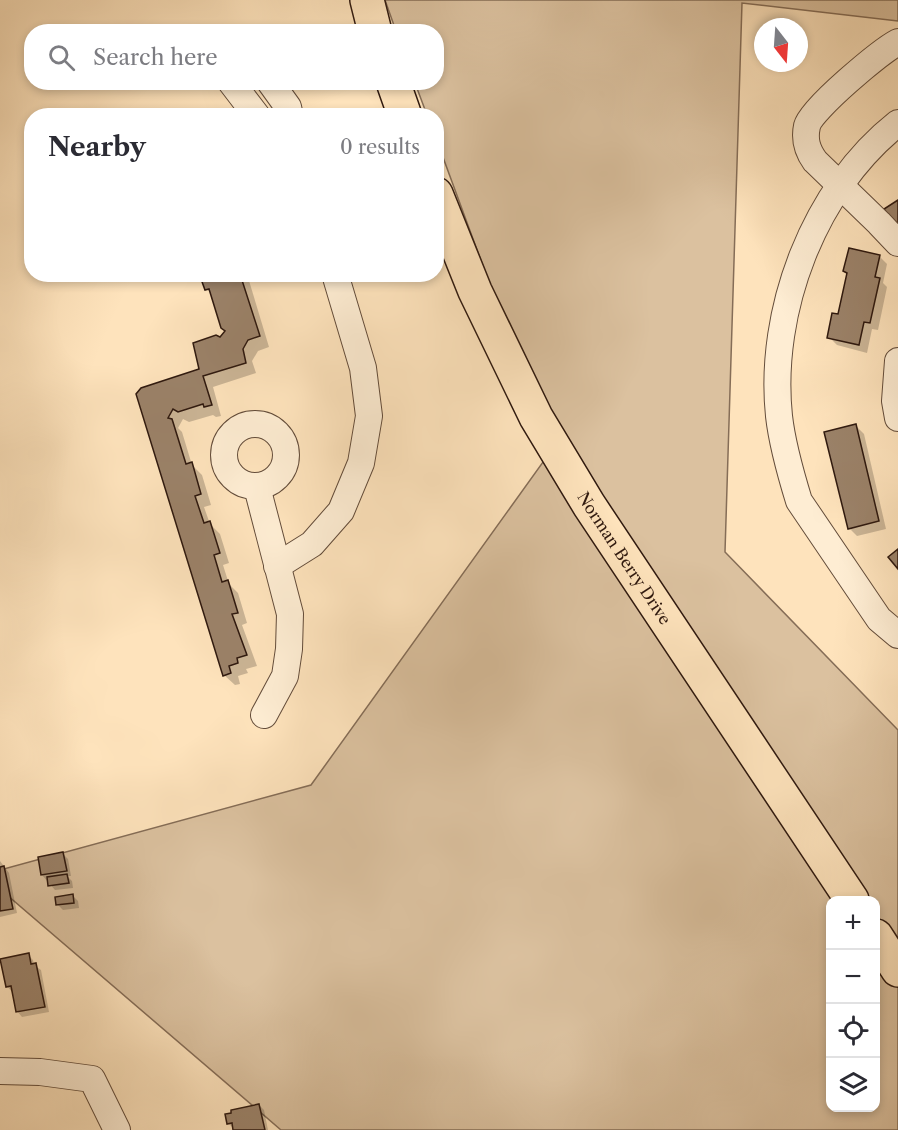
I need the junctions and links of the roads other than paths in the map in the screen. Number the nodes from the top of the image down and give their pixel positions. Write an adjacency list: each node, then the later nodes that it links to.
1 (367, 0): 2 (main road)
2 (373, 24)
3 (898, 42): 11 (street)
4 (237, 90): 7 (street)
5 (276, 90): 8 (street)
6 (396, 90): 9 (main road)
7 (251, 108)
8 (288, 108)
9 (402, 108)
10 (898, 123): 11 (street)
11 (840, 185): 13 (street); 19 (street)
12 (444, 214): 21 (main road, Norman Berry Drive)
13 (898, 243)
14 (337, 282): 18 (street)
15 (898, 361): 16 (street)
16 (898, 418)
17 (257, 487): 18 (street)
18 (277, 566): 20 (street)
19 (898, 635)
20 (264, 715)
21 (849, 896)
22 (880, 942): 23 (main road)
23 (898, 970)
24 (0, 1071): 25 (street)
25 (117, 1130)

